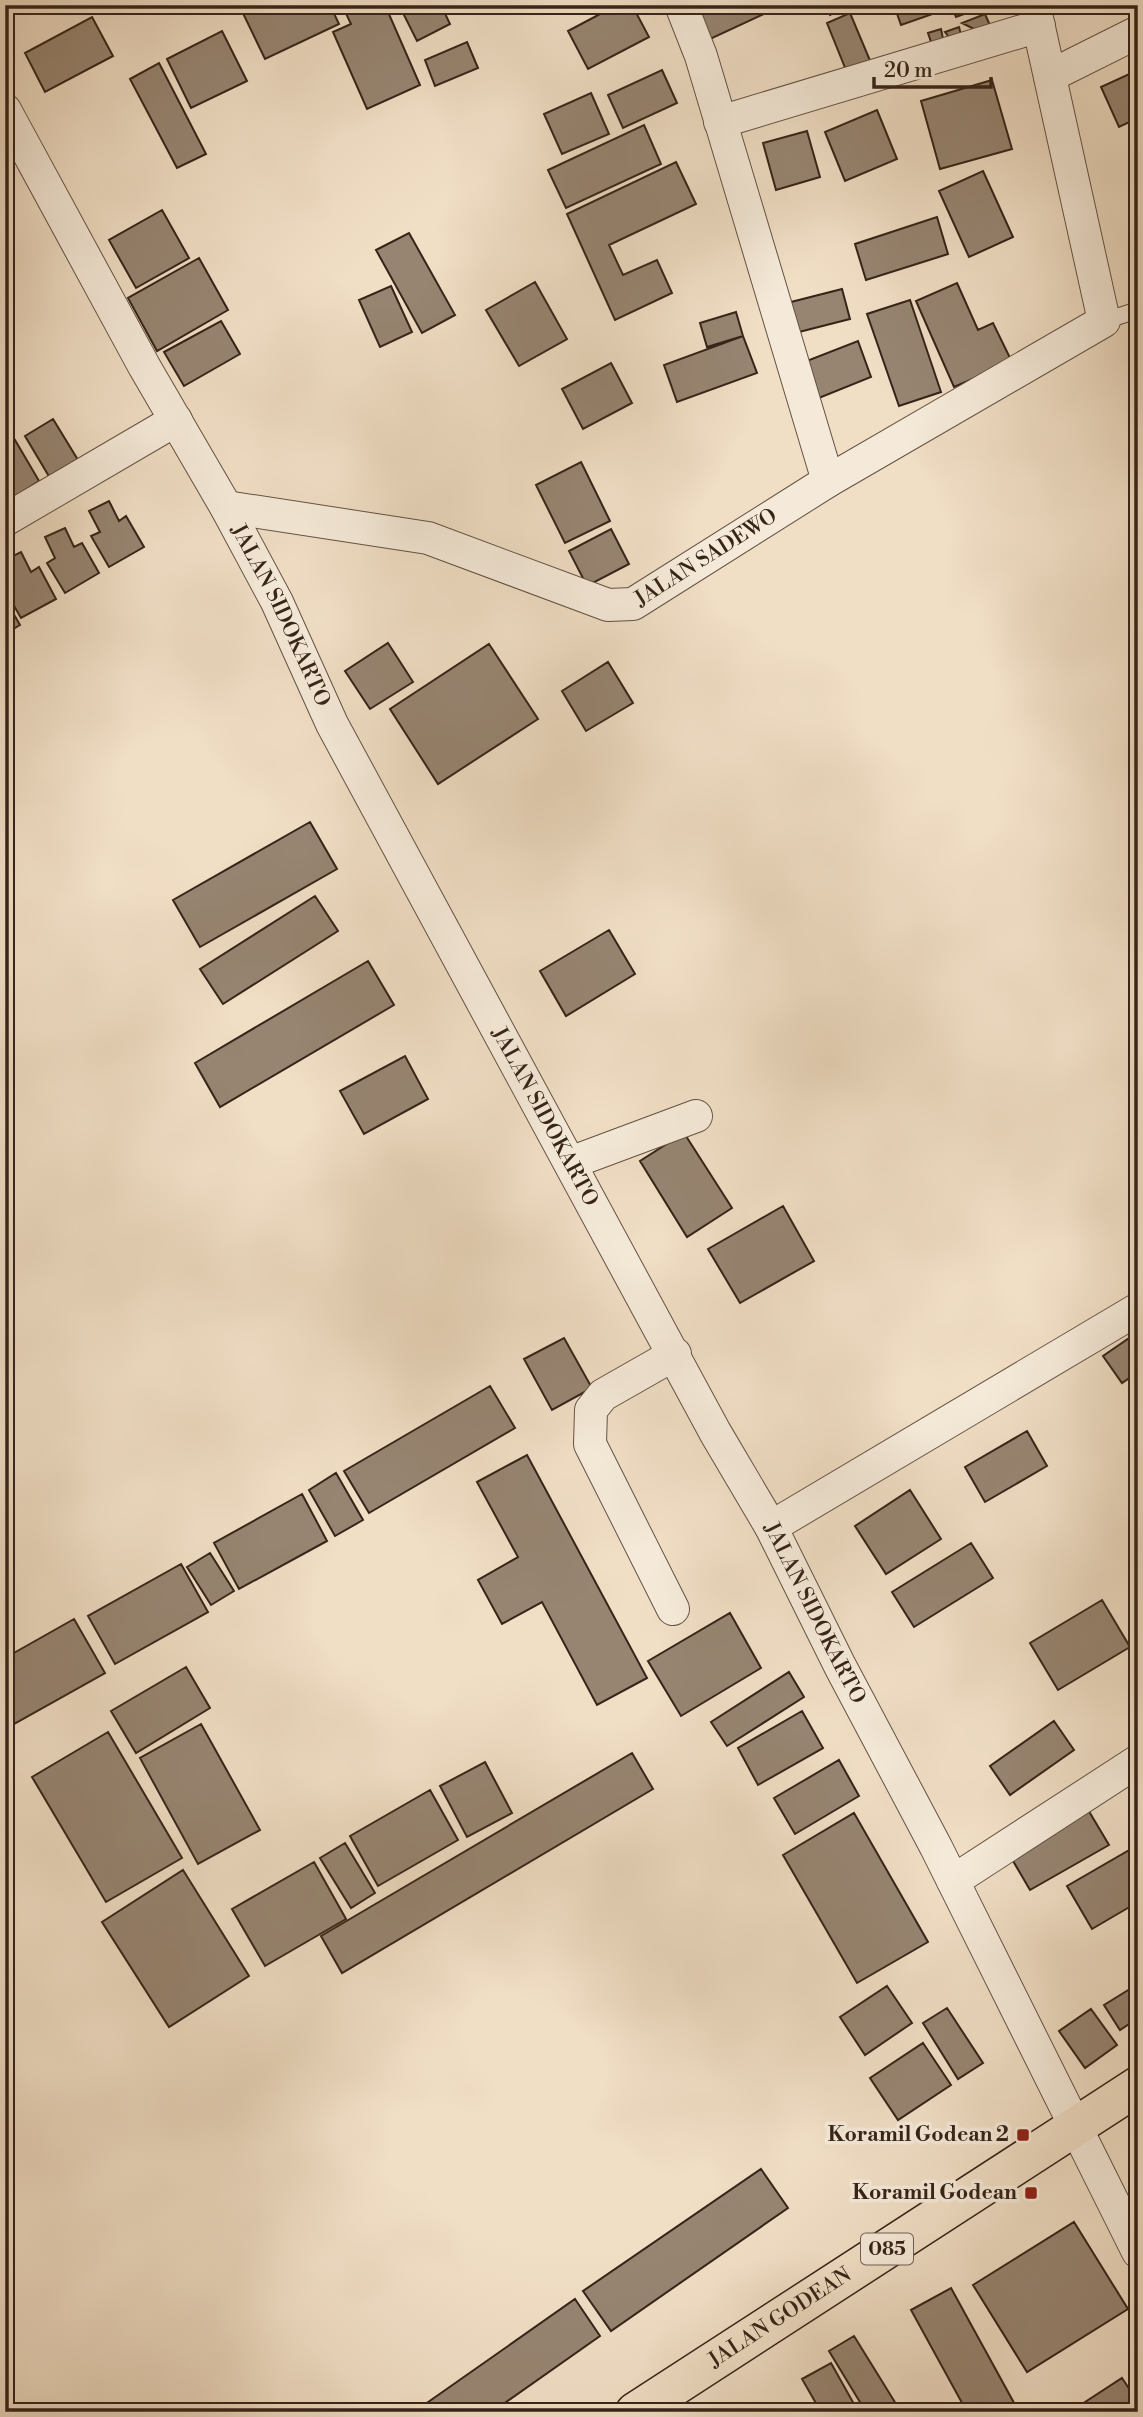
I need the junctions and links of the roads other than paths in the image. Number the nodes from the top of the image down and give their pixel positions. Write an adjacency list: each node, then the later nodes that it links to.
1 (681, 5): 6 (street)
2 (1037, 15): 4 (street); 6 (street)
3 (1138, 32): 4 (street)
4 (1051, 76): 8 (street)
5 (5, 110): 9 (street, JALAN SIDOKARTO)
6 (720, 122): 10 (street)
7 (1138, 310): 8 (lane)
8 (1104, 321): 10 (street, JALAN SADEWO)
9 (176, 420): 11 (street, JALAN SIDOKARTO); 12 (street)
10 (828, 481): 11 (street, JALAN SADEWO)
11 (226, 507): 14 (street, JALAN SIDOKARTO)
12 (5, 520)
13 (696, 1116): 14 (street)
14 (570, 1163): 16 (street, JALAN SIDOKARTO)
15 (1138, 1309): 17 (street)
16 (675, 1354): 17 (street, JALAN SIDOKARTO); 18 (street)
17 (771, 1527): 20 (street, JALAN SIDOKARTO)
18 (673, 1609)
19 (1138, 1761): 20 (street)
20 (953, 1881): 22 (street, JALAN SIDOKARTO)
21 (1138, 2086): 22 (main road, JALAN GODEAN / 085)
22 (1075, 2127): 23 (street, JALAN SIDOKARTO); 24 (main road, JALAN GODEAN / 085)
23 (1138, 2252)
24 (635, 2412)

